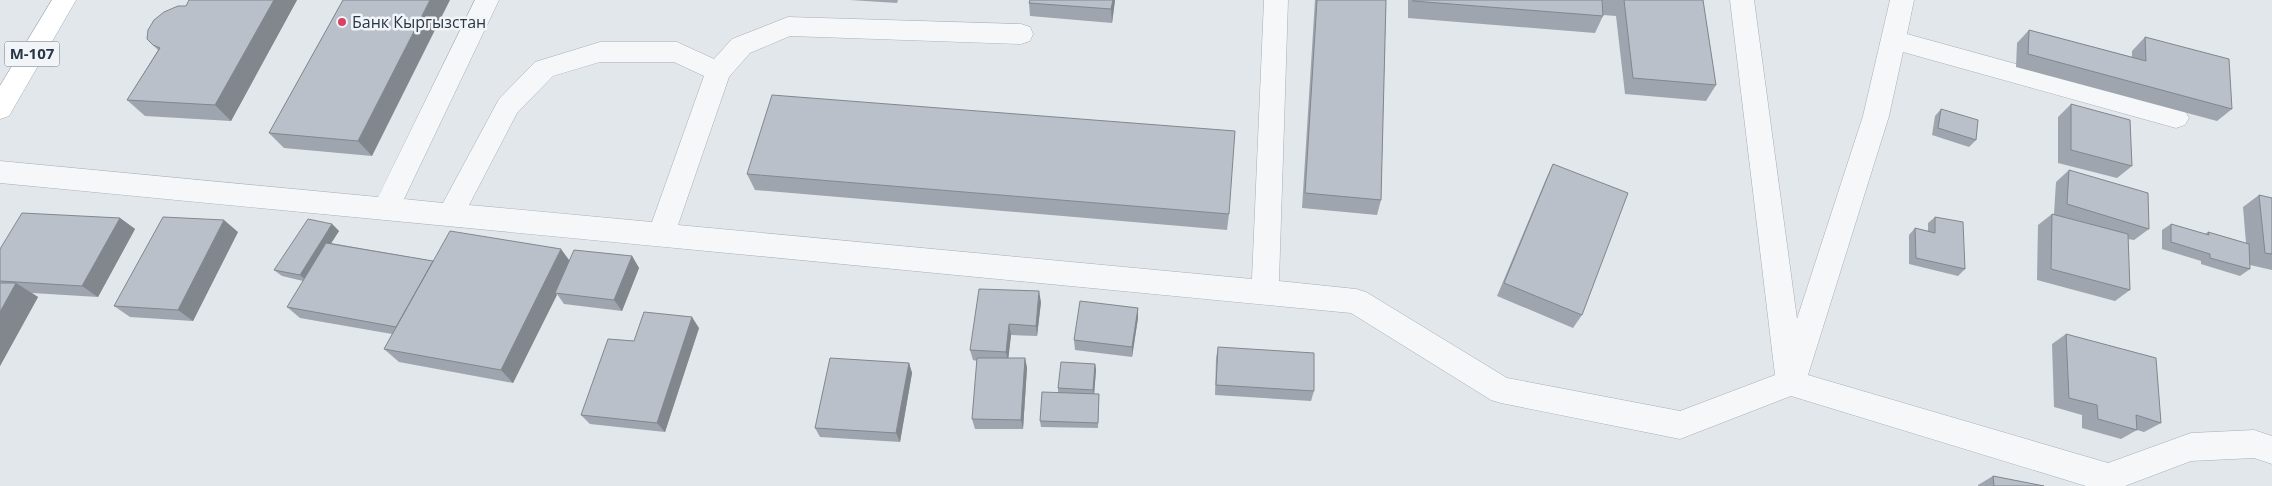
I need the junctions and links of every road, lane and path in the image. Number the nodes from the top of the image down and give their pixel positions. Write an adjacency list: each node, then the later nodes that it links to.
1 (64, 0): 9 (main road, М-107)
2 (487, 0): 12 (street)
3 (1276, 0): 15 (street)
4 (1742, 0): 16 (street)
5 (1902, 0): 7 (street)
6 (1022, 34): 8 (street)
7 (1893, 40): 10 (street); 16 (street)
8 (718, 72): 13 (street); 14 (street)
9 (0, 109)
10 (2176, 118)
11 (0, 172): 12 (street)
12 (386, 208): 13 (street)
13 (450, 214): 14 (street)
14 (661, 234): 15 (street)
15 (1265, 292): 16 (street)
16 (1791, 383): 17 (street)
17 (2272, 450)

